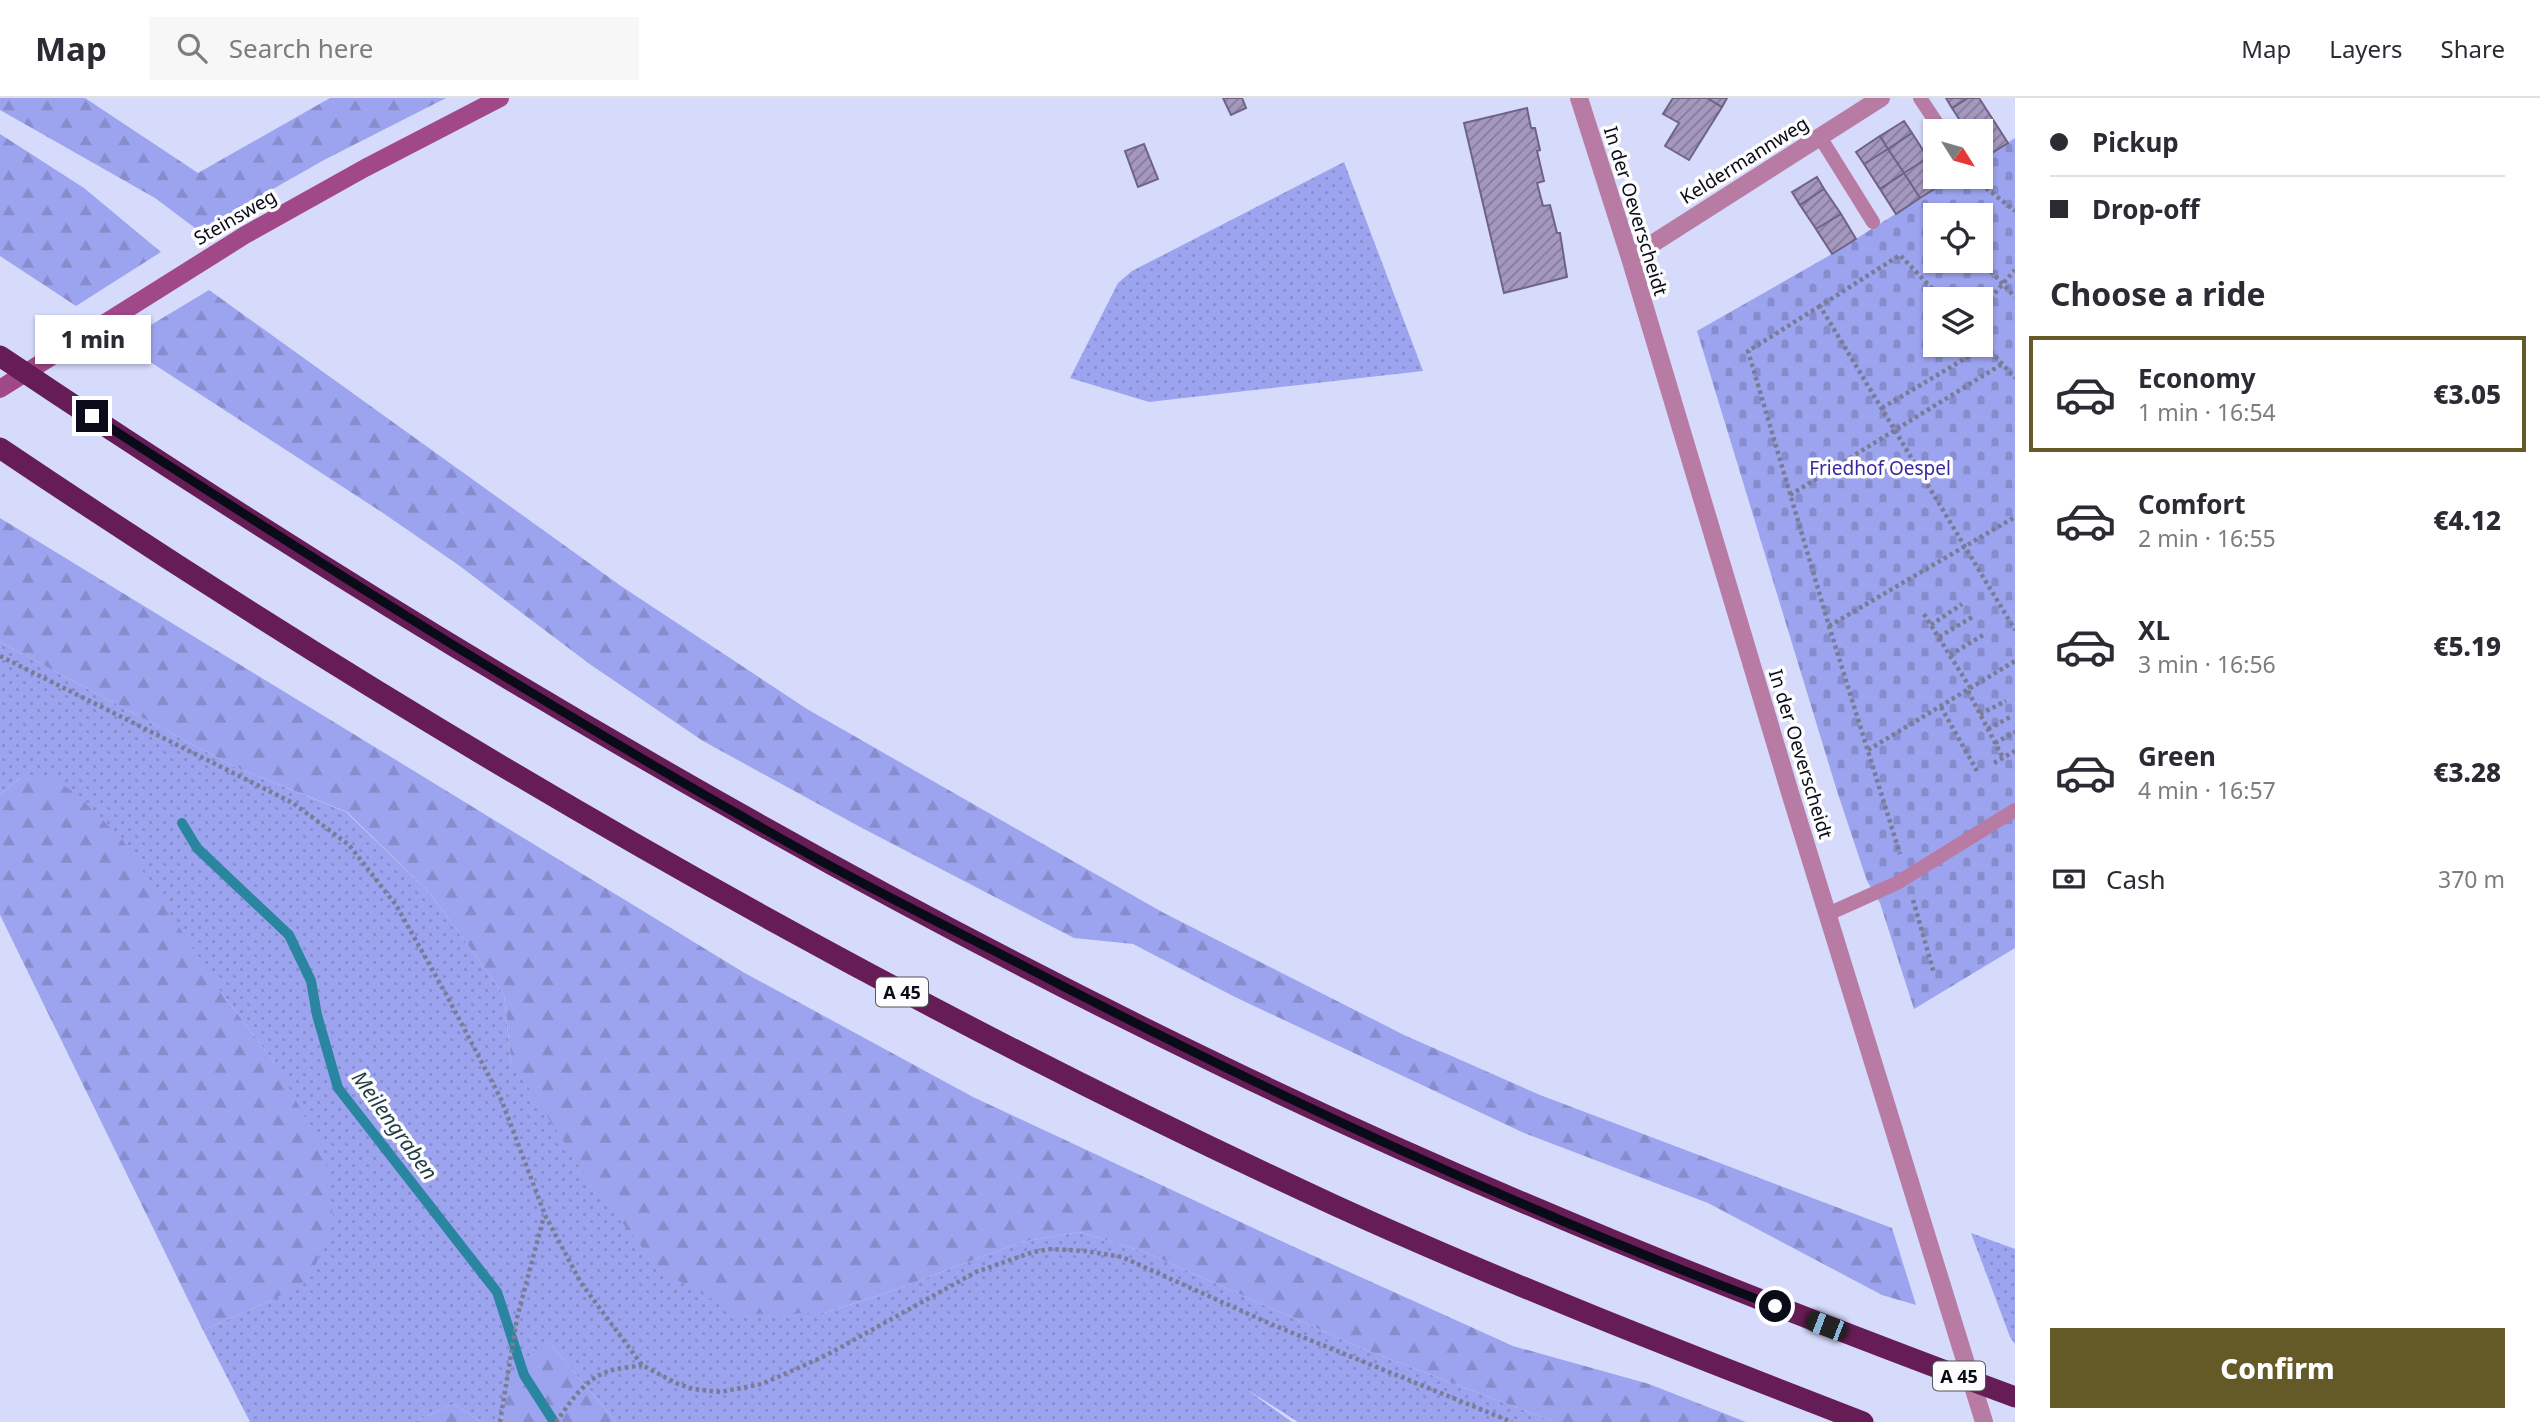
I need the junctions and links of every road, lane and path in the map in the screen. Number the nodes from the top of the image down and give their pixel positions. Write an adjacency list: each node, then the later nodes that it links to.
1 (500, 98): 23 (main road, Steinsweg)
2 (1579, 98): 10 (street, In der Oeverscheidt)
3 (1881, 98): 6 (street, Keldermannweg)
4 (1920, 98): 5 (lane)
5 (1934, 119)
6 (1820, 137): 9 (lane); 10 (street, Keldermannweg)
7 (1987, 189): 8 (path)
8 (2015, 211)
9 (1873, 222)
10 (1630, 258): 56 (street, In der Oeverscheidt)
11 (2015, 270): 13 (path)
12 (1992, 273): 13 (path)
13 (2003, 285): 15 (path); 16 (path)
14 (1931, 287): 17 (path)
15 (1993, 296)
16 (2015, 297)
17 (1820, 306): 24 (path); 27 (path)
18 (1993, 353): 21 (path)
19 (0, 356): 60 (highway, A 45)
20 (1968, 357): 24 (path)
21 (2003, 364): 22 (path); 25 (path)
22 (2015, 378)
23 (0, 389)
24 (1882, 408): 25 (path)
25 (1895, 429): 27 (path); 29 (path)
26 (0, 448): 64 (highway, A 45)
27 (1790, 495): 34 (path)
28 (2015, 517): 29 (path)
29 (1965, 547): 34 (path); 35 (path)
30 (1962, 604): 33 (path)
31 (1924, 614): 33 (path)
32 (1974, 616): 37 (path)
33 (1931, 625): 37 (path)
34 (1829, 626): 49 (path)
35 (2015, 630)
36 (1985, 634): 38 (path)
37 (1938, 637): 38 (path)
38 (1950, 655): 41 (path)
39 (0, 656): 58 (path)
40 (2015, 662): 41 (path)
41 (1970, 690): 43 (path); 44 (path)
42 (2006, 701): 44 (path)
43 (1941, 707): 49 (path); 53 (path)
44 (1980, 714): 46 (path)
45 (2012, 716): 46 (path)
46 (1988, 729): 48 (path)
47 (2015, 732): 48 (path)
48 (1995, 743): 51 (path)
49 (1868, 750): 55 (path)
50 (2015, 751): 51 (path)
51 (2003, 758): 52 (path)
52 (1994, 763)
53 (1977, 771)
54 (2015, 810): 55 (lane)
55 (1907, 877): 56 (lane); 57 (path)
56 (1828, 914): 65 (street, In der Oeverscheidt)
57 (1934, 973)
58 (545, 1215): 59 (path); 61 (path)
59 (642, 1365): 62 (path); 63 (path)
60 (2015, 1396)
61 (500, 1422)
62 (556, 1422)
63 (1512, 1422)
64 (1863, 1422)
65 (1984, 1422)

